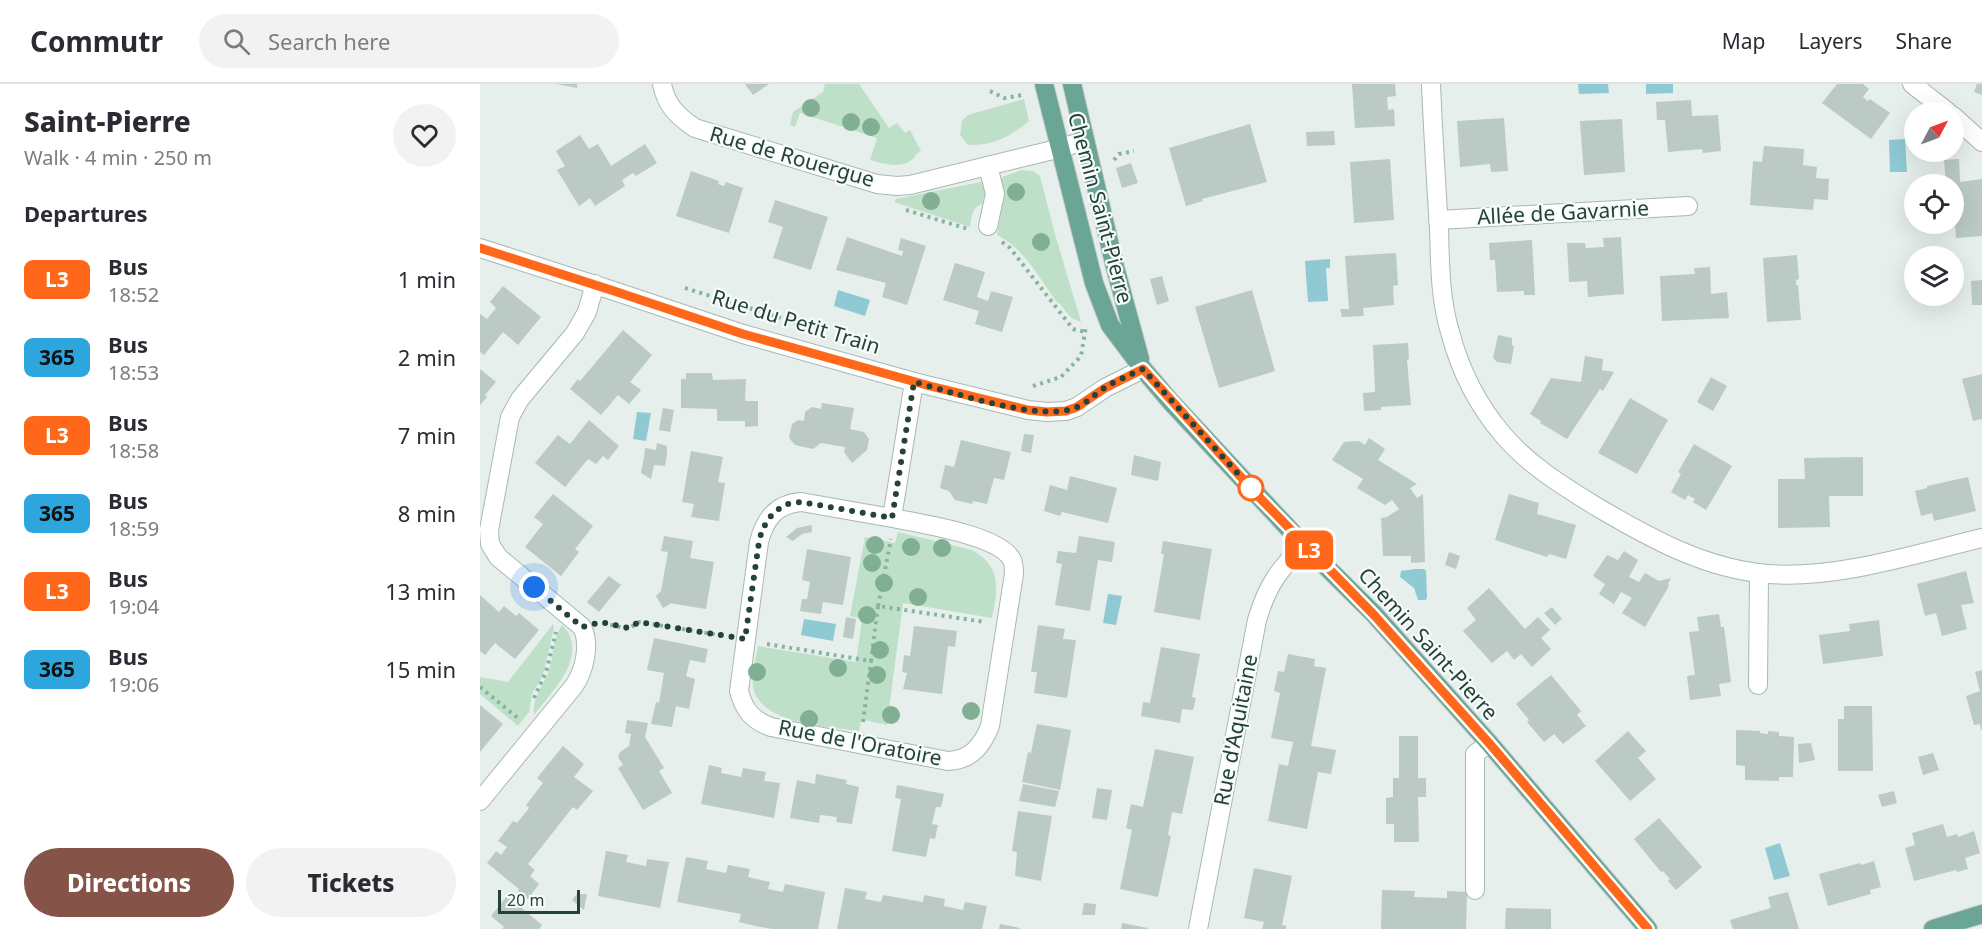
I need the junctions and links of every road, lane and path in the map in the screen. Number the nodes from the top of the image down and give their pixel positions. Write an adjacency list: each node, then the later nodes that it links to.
1 (662, 84): 14 (street, Rue de Rouergue)
2 (1072, 84): 9 (main road, Chemin Saint-Pierre)
3 (1431, 84): 17 (street)
4 (1912, 84): 7 (street)
5 (1037, 89): 6 (path); 11 (main road, Chemin Saint-Pierre)
6 (990, 91)
7 (1935, 102)
8 (1964, 126): 10 (street)
9 (1085, 141): 11 (street, Rue de Rouergue); 23 (main road, Chemin Saint-Pierre)
10 (1982, 142)
11 (1060, 148): 14 (street, Rue de Rouergue); 23 (main road, Chemin Saint-Pierre)
12 (1134, 151): 13 (path)
13 (1111, 163)
14 (988, 166): 18 (street)
15 (1688, 206): 17 (street, Allée de Gavarnie)
16 (906, 210): 18 (path)
17 (1438, 220): 29 (street)
18 (986, 231): 25 (path)
19 (480, 248): 20 (street, Rue du Petit Train)
20 (595, 285): 24 (street, Rue du Petit Train); 31 (street)
21 (676, 285): 22 (path, Rue du Petit Train)
22 (820, 329)
23 (1143, 369): 24 (street, Rue du Petit Train); 28 (main road, Chemin Saint-Pierre)
24 (914, 382): 26 (street)
25 (1025, 389)
26 (893, 518): 30 (path); 32 (street, Rue de l'Oratoire); 34 (street, Rue de l'Oratoire)
27 (1982, 538): 29 (street)
28 (1304, 545): 40 (main road, Chemin Saint-Pierre); 44 (street, Rue d'Aquitaine)
29 (1759, 573): 36 (street)
30 (878, 606): 32 (path); 35 (path)
31 (564, 611): 33 (street); 38 (path)
32 (1005, 624): 39 (street, Rue de l'Oratoire)
33 (582, 627): 34 (path); 38 (street)
34 (745, 639): 35 (path); 39 (street, Rue de l'Oratoire)
35 (871, 661): 39 (path)
36 (1758, 685)
37 (480, 687): 38 (path)
38 (531, 729): 41 (street)
39 (861, 743)
40 (1489, 743): 42 (street); 45 (main road, Chemin Saint-Pierre)
41 (480, 801)
42 (1475, 890)
43 (1982, 914): 46 (main road)
44 (1198, 929)
45 (1648, 929)
46 (1934, 929)

